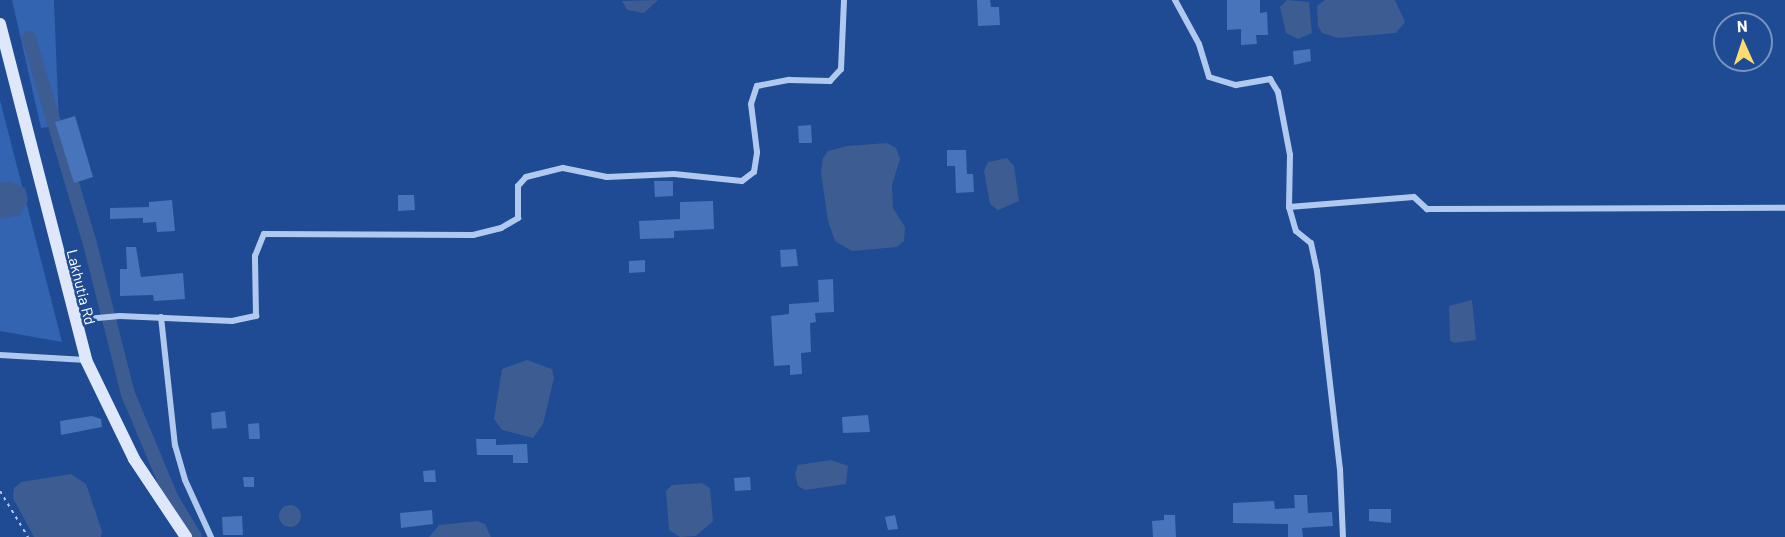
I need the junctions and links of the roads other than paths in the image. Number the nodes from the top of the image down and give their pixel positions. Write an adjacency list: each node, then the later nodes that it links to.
1 (844, 0): 6 (street)
2 (1175, 0): 4 (street)
3 (0, 24): 7 (street, Lakhutia Rd)
4 (1289, 207): 5 (street); 12 (street)
5 (1785, 208)
6 (161, 317): 7 (street); 11 (street)
7 (73, 320): 9 (street, Lakhutia Rd)
8 (0, 355): 9 (street)
9 (86, 360): 10 (street, Lakhutia Rd)
10 (186, 537)
11 (211, 537)
12 (1343, 537)

